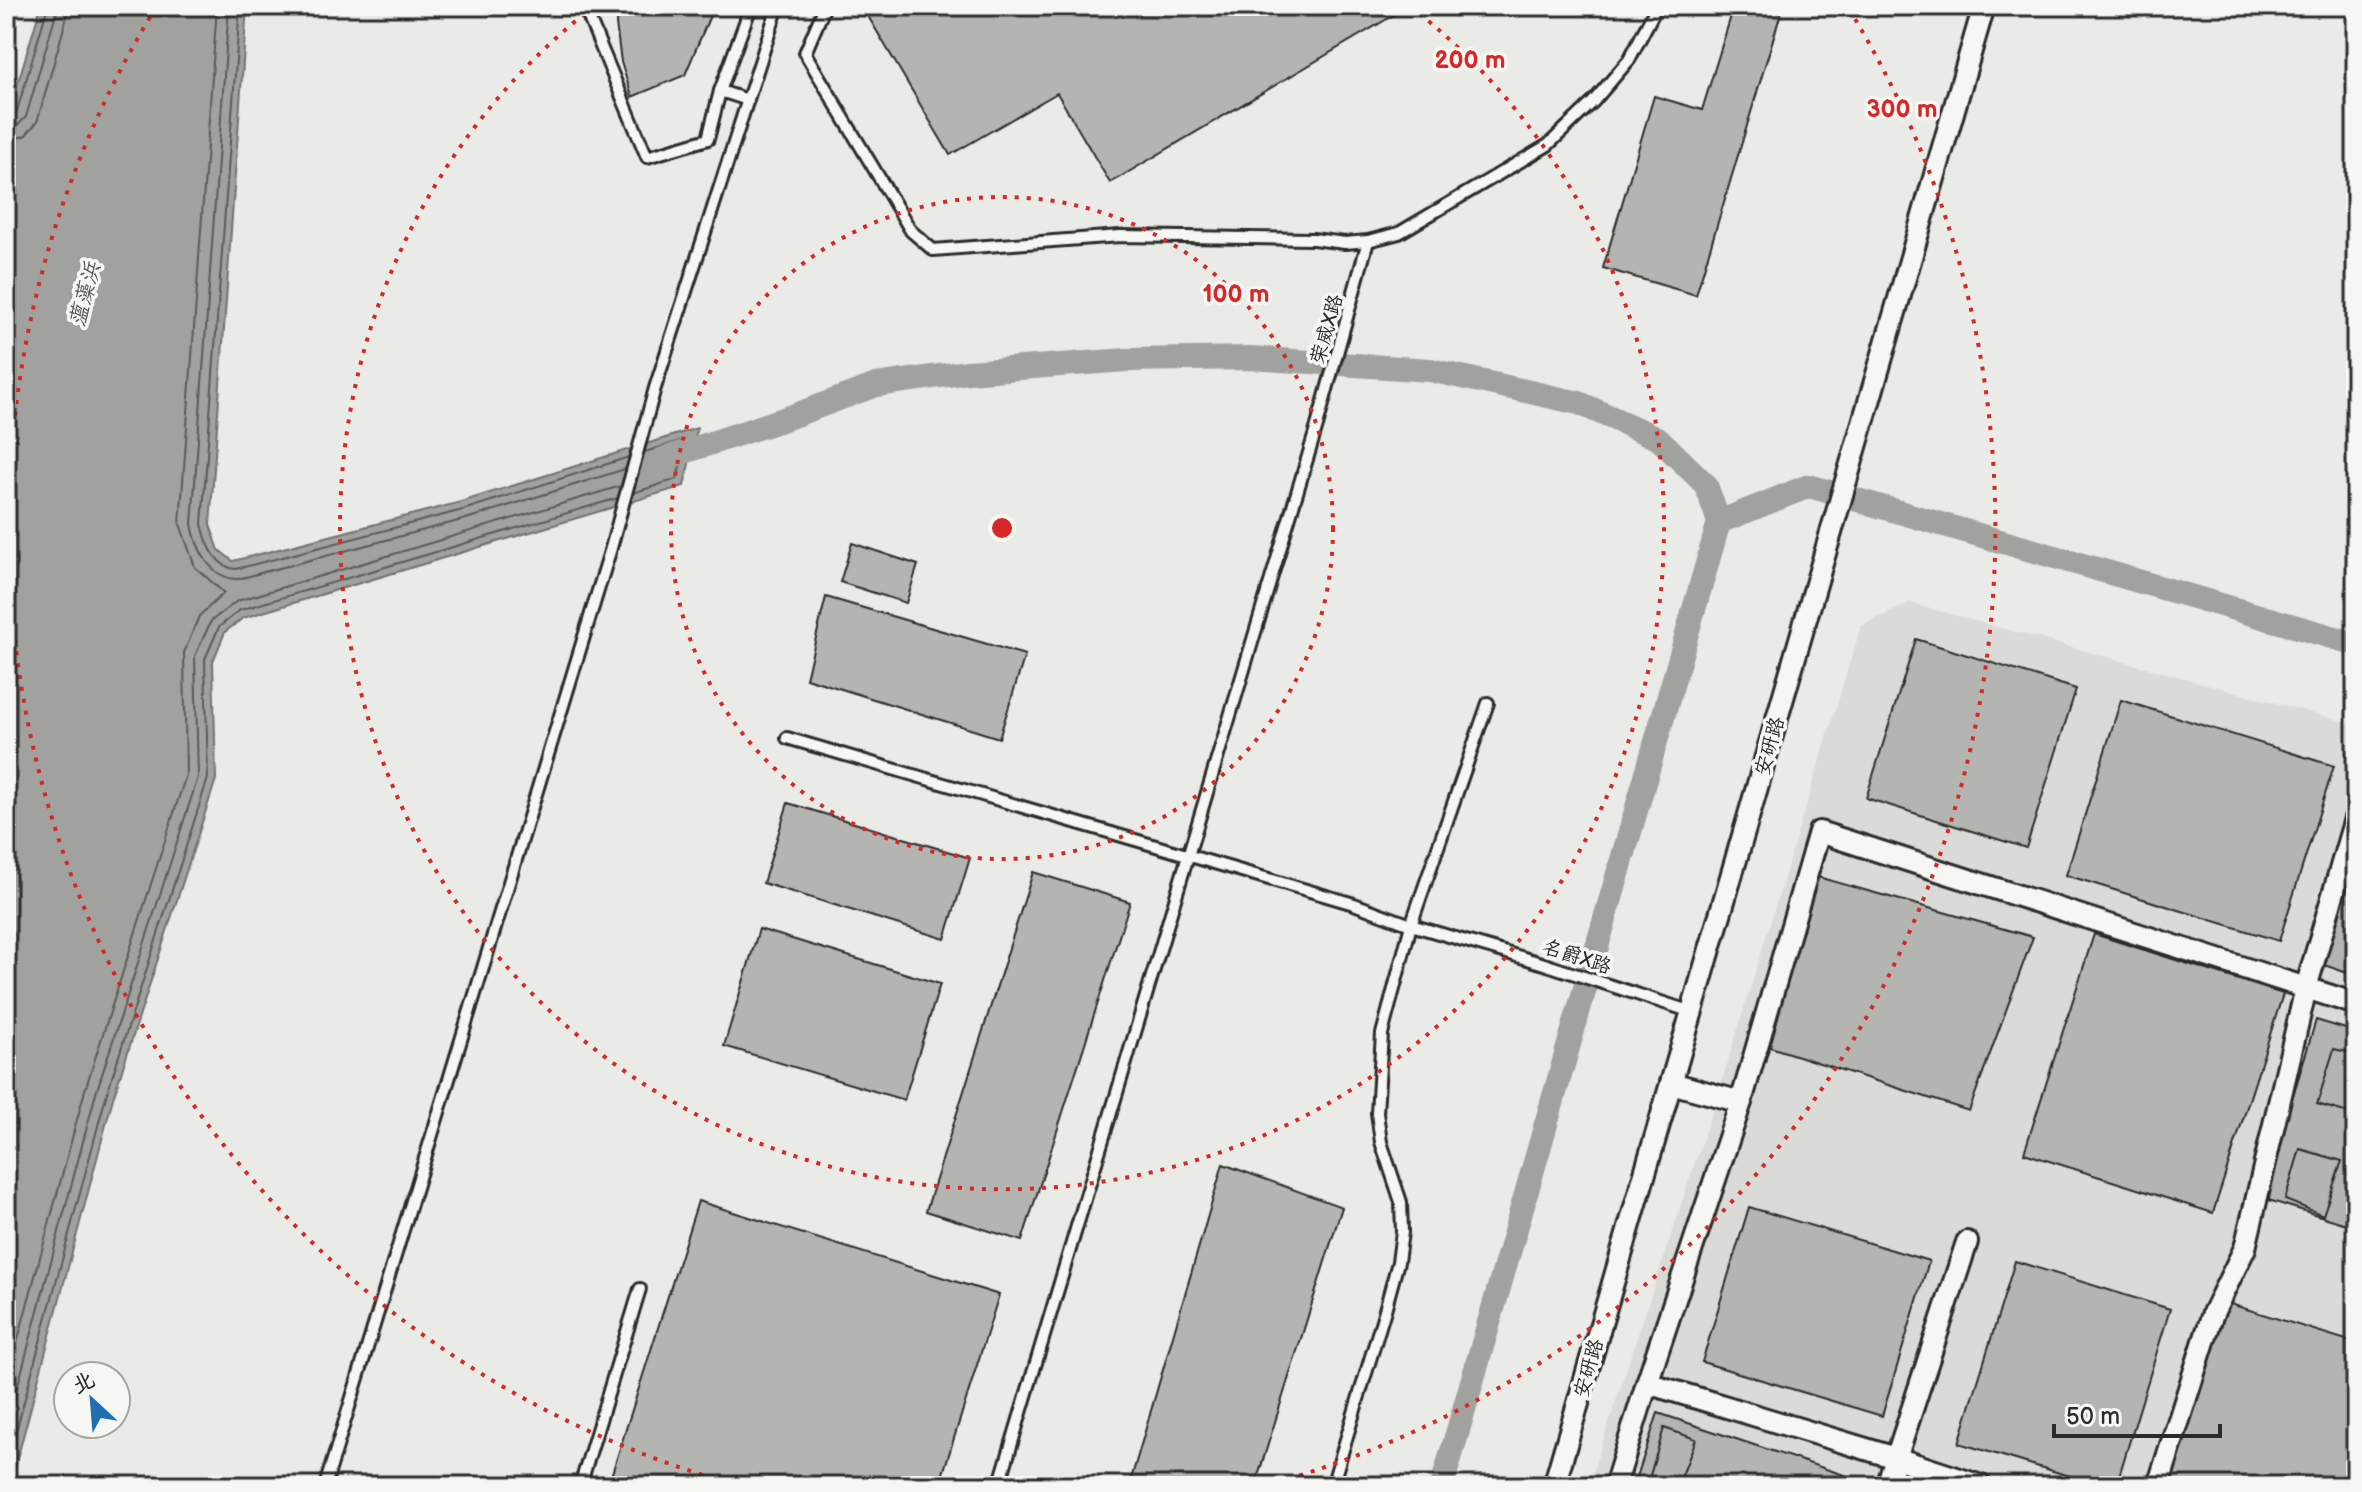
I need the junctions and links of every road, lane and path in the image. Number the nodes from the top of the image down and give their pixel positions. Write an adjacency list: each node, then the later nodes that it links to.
1 (584, 6): 7 (lane)
2 (751, 6): 7 (lane)
3 (778, 6): 8 (lane)
4 (825, 6): 9 (lane)
5 (1657, 6): 9 (lane)
6 (1984, 6): 17 (street, 安研路)
7 (720, 91): 8 (lane)
8 (748, 100): 24 (lane)
9 (1368, 241): 13 (lane, 荣威X路)
10 (1488, 703): 14 (lane)
11 (787, 738): 13 (lane, 名爵X路)
12 (2356, 815): 15 (street)
13 (1188, 855): 14 (lane, 名爵X路); 26 (lane, 荣威X路)
14 (1411, 925): 17 (lane, 名爵X路); 27 (lane)
15 (2306, 988): 16 (street); 19 (street); 32 (street)
16 (2356, 1004)
17 (1692, 1012): 18 (street, 安研路)
18 (1671, 1083): 19 (street); 28 (street, 安研路)
19 (1741, 1102): 22 (street)
20 (1967, 1242): 23 (street)
21 (640, 1289): 25 (lane)
22 (1647, 1383): 23 (street); 29 (street)
23 (1896, 1458): 30 (street); 31 (street)
24 (325, 1486)
25 (580, 1486)
26 (999, 1486)
27 (1332, 1486)
28 (1554, 1486)
29 (1615, 1486)
30 (1887, 1486)
31 (1981, 1486)
32 (2158, 1486)

